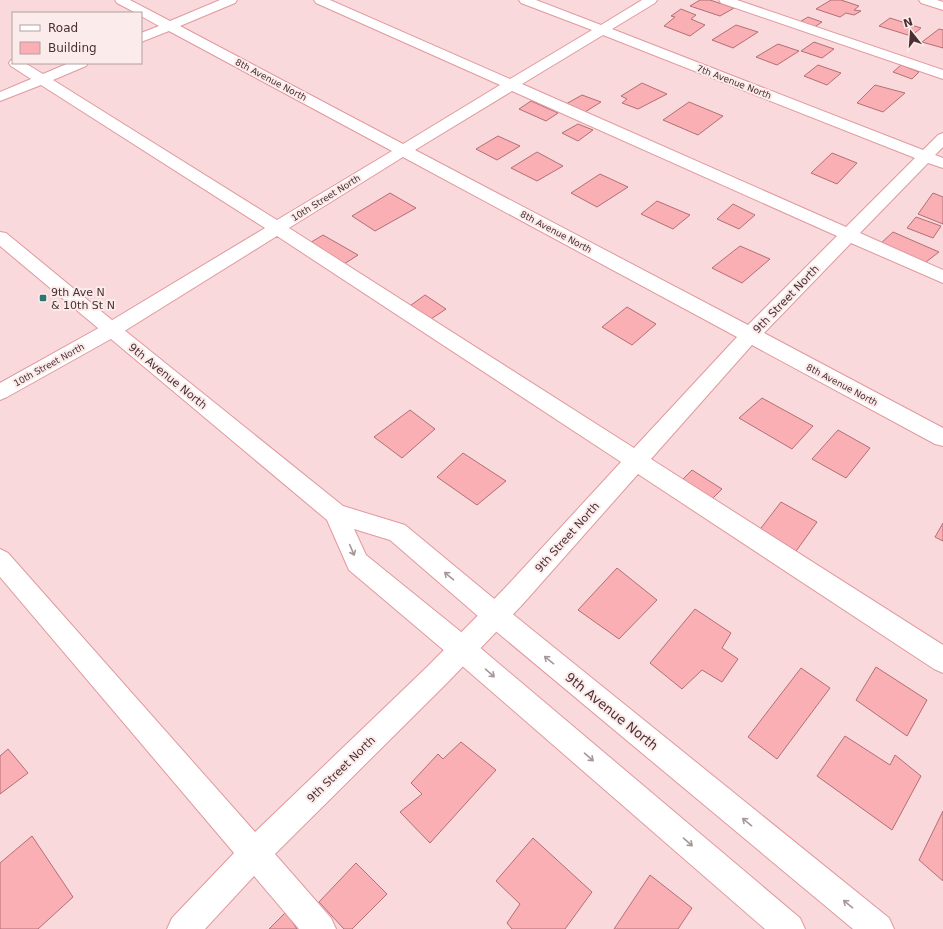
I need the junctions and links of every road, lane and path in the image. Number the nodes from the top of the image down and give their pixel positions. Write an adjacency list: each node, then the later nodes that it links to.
1 (121, 0): 9 (street, 8th Avenue North)
2 (231, 0): 9 (street)
3 (320, 0): 16 (street)
4 (525, 0): 10 (street, 7th Avenue North)
5 (651, 0): 10 (street, 10th Street North)
6 (725, 0): 14 (street)
7 (925, 0): 8 (street)
8 (943, 6)
9 (170, 26): 11 (street); 19 (street, 8th Avenue North)
10 (602, 30): 16 (street, 10th Street North); 20 (street, 7th Avenue North)
11 (142, 38)
12 (18, 64): 15 (street)
13 (79, 64): 15 (street)
14 (943, 75)
15 (41, 80): 17 (street); 21 (street)
16 (510, 86): 19 (street, 10th Street North); 22 (street)
17 (0, 97)
18 (943, 138): 20 (street, 9th Street North)
19 (403, 150): 21 (street, 10th Street North); 26 (street, 8th Avenue North)
20 (934, 160): 22 (street, 9th Street North)
21 (277, 228): 25 (street, 10th Street North); 29 (street)
22 (849, 235): 24 (street); 26 (street, 9th Street North)
23 (0, 237): 25 (street, 9th Avenue North)
24 (943, 277)
25 (111, 330): 27 (street, 10th Street North); 30 (street, 9th Avenue North)
26 (750, 336): 28 (street, 8th Avenue North); 29 (street, 9th Street North)
27 (0, 392)
28 (943, 438)
29 (636, 461): 32 (street, 9th Street North); 34 (street)
30 (336, 514): 32 (street, 9th Avenue North, one-way to 30); 33 (street, 9th Avenue North, one-way to 33)
31 (0, 560): 35 (street)
32 (495, 615): 33 (street, 9th Street North); 39 (street, 9th Avenue North, one-way to 32)
33 (462, 649): 35 (street, 9th Street North); 38 (street, 9th Avenue North, one-way to 38)
34 (943, 660)
35 (255, 853): 36 (street, 9th Street North); 37 (street)
36 (183, 929)
37 (320, 929)
38 (790, 929)
39 (878, 929)

